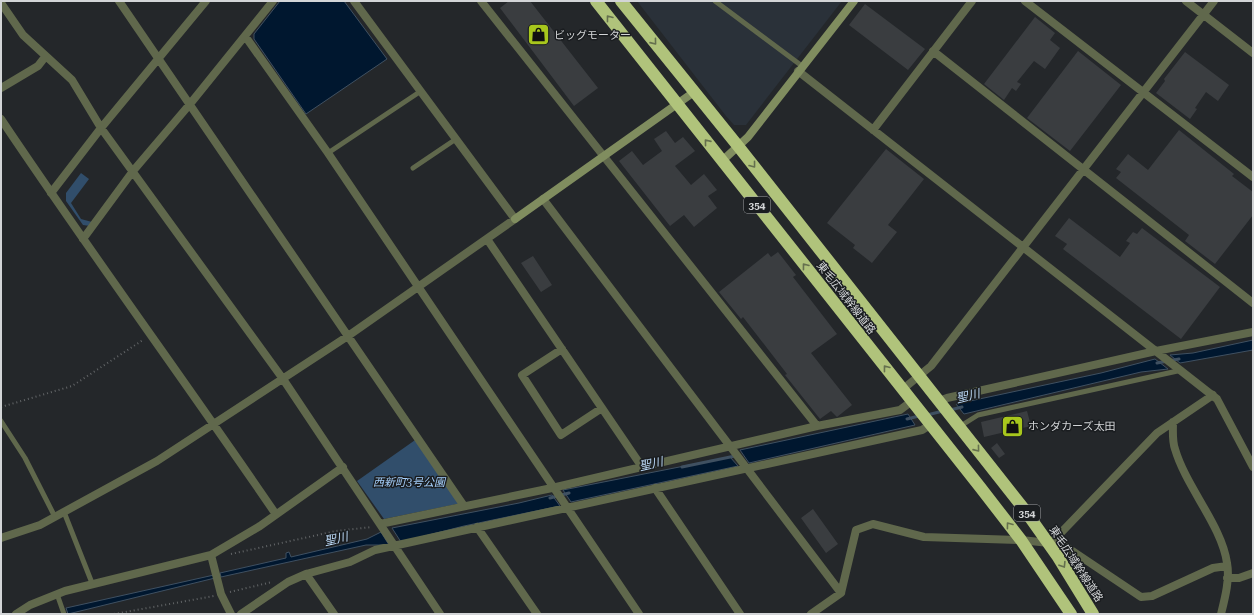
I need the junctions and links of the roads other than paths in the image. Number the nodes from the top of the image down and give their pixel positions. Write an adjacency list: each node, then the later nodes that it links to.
1 (118, 1): 20 (street)
2 (206, 1): 20 (street)
3 (273, 1): 16 (street)
4 (354, 1): 23 (street)
5 (481, 1): 34 (street)
6 (596, 1): 27 (highway, 東毛広域幹線道路 / 354, one-way to 6)
7 (620, 1): 24 (highway, 東毛広域幹線道路 / 354, one-way to 24)
8 (715, 1): 21 (lane)
9 (854, 1): 21 (street)
10 (972, 1): 17 (street)
11 (1025, 1): 25 (street)
12 (1186, 1): 15 (street)
13 (1214, 1): 15 (street)
14 (1, 3): 19 (street)
15 (1204, 15): 18 (street); 25 (street)
16 (245, 36): 26 (street); 33 (street)
17 (934, 51): 30 (street); 37 (street)
18 (1253, 53)
19 (45, 57): 22 (street); 29 (street)
20 (159, 59): 26 (street); 29 (street)
21 (800, 69): 30 (street); 32 (street)
22 (1, 88)
23 (421, 91): 31 (street); 33 (lane)
24 (694, 92): 27 (street); 32 (highway, 東毛広域幹線道路 / 354)
25 (1143, 92): 37 (street); 39 (street)
26 (190, 104): 38 (street); 49 (street)
27 (677, 105): 34 (street); 35 (highway, 東毛広域幹線道路 / 354, one-way to 27)
28 (1, 119): 40 (street)
29 (101, 128): 38 (street); 40 (street)
30 (873, 130): 45 (street)
31 (456, 139): 36 (lane); 42 (street)
32 (738, 146): 35 (street); 53 (highway, 東毛広域幹線道路 / 354, one-way to 53)
33 (328, 153): 46 (street)
34 (604, 156): 41 (street); 65 (street)
35 (722, 161): 55 (highway, 東毛広域幹線道路 / 354, one-way to 35)
36 (413, 168)
37 (1082, 169): 45 (street); 47 (street)
38 (133, 171): 43 (street); 54 (street)
39 (1253, 177)
40 (51, 192): 43 (street)
41 (543, 199): 42 (street); 66 (street)
42 (515, 218): 44 (street)
43 (83, 239): 64 (street)
44 (487, 239): 46 (street); 50 (street)
45 (1023, 247): 51 (street); 53 (street)
46 (419, 286): 49 (street); 72 (street)
47 (1253, 303)
48 (1253, 332): 51 (street)
49 (348, 336): 54 (street); 73 (street)
50 (562, 349): 59 (street); 59 (street)
51 (1159, 353): 52 (street); 57 (street)
52 (1179, 368): 56 (street); 62 (lane)
53 (920, 376): 55 (street); 57 (highway, 東毛広域幹線道路 / 354)
54 (283, 379): 64 (street); 68 (street)
55 (902, 390): 58 (highway, 東毛広域幹線道路 / 354)
56 (1213, 395): 61 (street); 70 (street)
57 (940, 403): 62 (highway, 東毛広域幹線道路 / 354)
58 (915, 406): 63 (highway, 東毛広域幹線道路 / 354); 65 (street)
59 (602, 408): 69 (street)
60 (1, 421): 77 (lane)
61 (1173, 422): 82 (street); 85 (street)
62 (956, 423): 82 (highway, 東毛広域幹線道路 / 354, one-way to 82)
63 (930, 424): 67 (street); 81 (highway, 東毛広域幹線道路 / 354, one-way to 63)
64 (215, 425): 75 (street); 76 (street)
65 (817, 426): 66 (street)
66 (730, 449): 67 (street); 69 (street)
67 (743, 466): 71 (street); 90 (street)
68 (343, 467): 76 (street); 78 (street)
69 (642, 467): 72 (street)
70 (1253, 467)
71 (655, 488): 74 (street); 100 (street)
72 (553, 489): 73 (street); 74 (street)
73 (464, 506): 78 (street)
74 (565, 507): 79 (street); 99 (street)
75 (64, 512): 77 (street); 89 (lane)
76 (275, 513): 84 (street)
77 (55, 517): 80 (street)
78 (380, 524): 83 (street)
79 (477, 527): 83 (street); 98 (street)
80 (1, 538)
81 (1021, 540): 82 (street); 90 (street); 102 (highway, 東毛広域幹線道路 / 354)
82 (1052, 542): 85 (street); 103 (highway, 東毛広域幹線道路 / 354, one-way to 103)
83 (394, 544): 87 (street); 97 (street)
84 (212, 555): 89 (street); 94 (street)
85 (1227, 566): 88 (street)
86 (1253, 573): 88 (street)
87 (306, 574): 95 (street); 96 (street)
88 (1227, 578): 104 (street)
89 (92, 583): 91 (street)
90 (841, 593): 101 (street)
91 (58, 596): 92 (street); 93 (lane)
92 (16, 614)
93 (64, 614)
94 (231, 614)
95 (241, 614)
96 (334, 614)
97 (440, 614)
98 (536, 614)
99 (638, 614)
100 (740, 614)
101 (811, 614)
102 (1071, 614)
103 (1093, 614)
104 (1221, 614)

